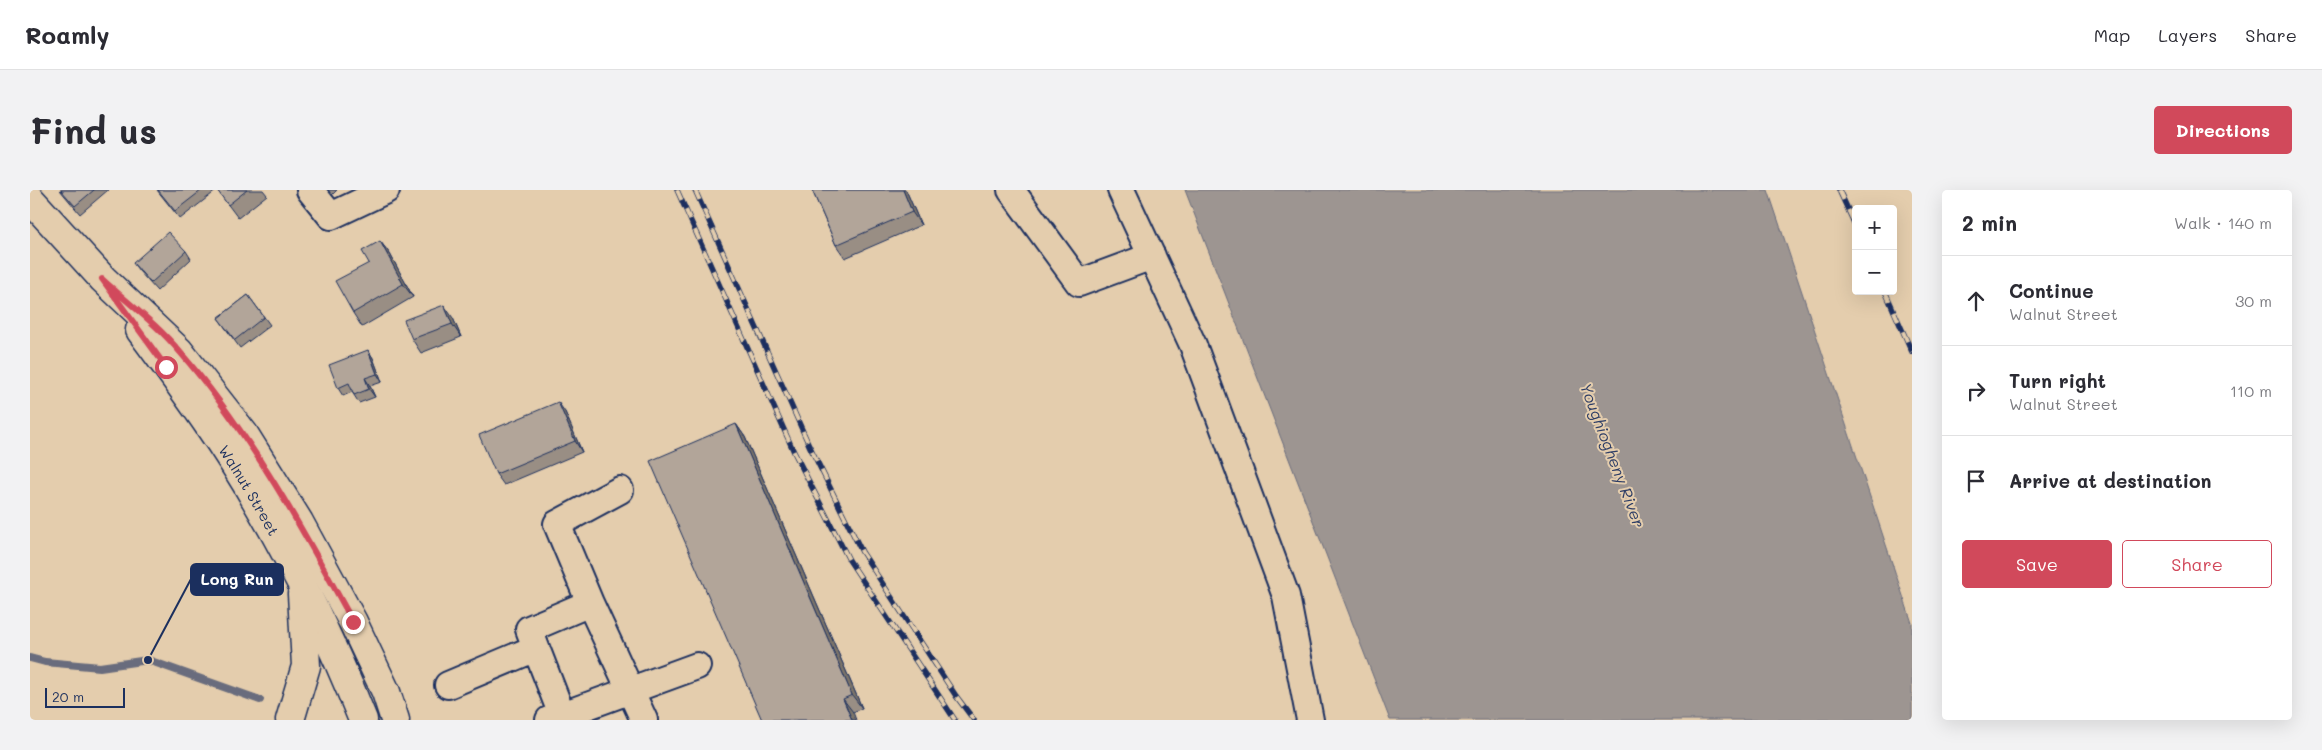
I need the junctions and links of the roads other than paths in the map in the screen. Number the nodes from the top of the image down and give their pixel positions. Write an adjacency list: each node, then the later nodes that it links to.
1 (310, 190): 2 (street)
2 (386, 190)
3 (1011, 190): 6 (street)
4 (1121, 190): 6 (street)
5 (30, 199): 7 (main road, Walnut Street)
6 (1152, 256): 20 (street)
7 (102, 279): 9 (main road, Walnut Street); 18 (main road, Walnut Street)
8 (620, 490): 10 (street)
9 (302, 582): 16 (main road); 17 (main road, Walnut Street)
10 (590, 603): 11 (street); 14 (street)
11 (536, 648): 13 (street); 15 (street)
12 (697, 666): 14 (street)
13 (448, 685)
14 (631, 690): 15 (street); 19 (street)
15 (556, 718)
16 (290, 720)
17 (363, 720)
18 (395, 720)
19 (644, 720)
20 (1310, 720)

